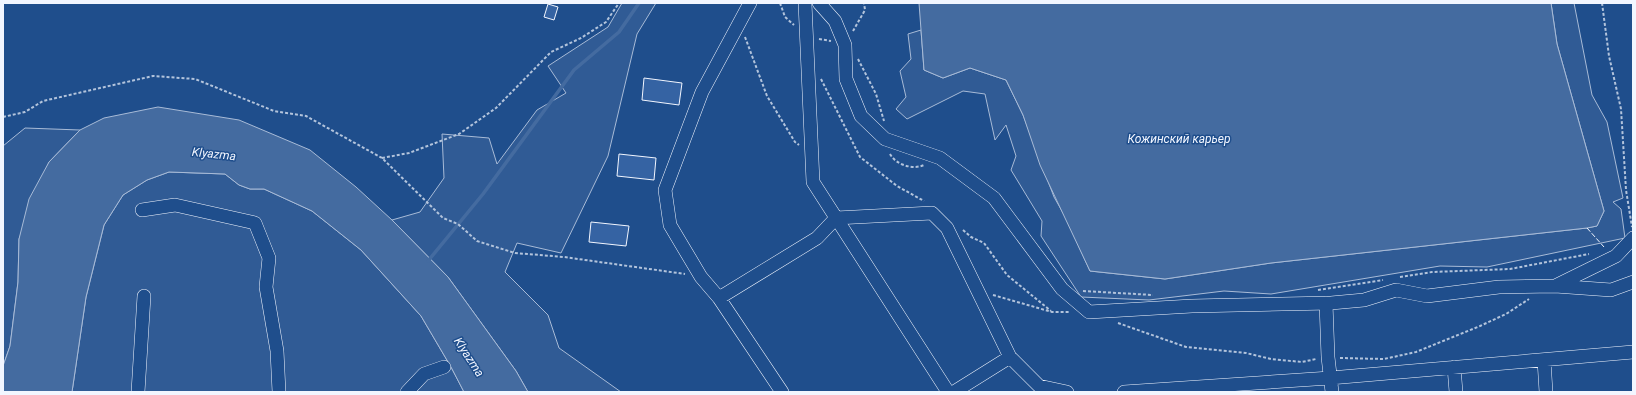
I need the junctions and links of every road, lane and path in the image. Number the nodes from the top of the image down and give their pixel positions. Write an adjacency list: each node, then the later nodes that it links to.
1 (619, 3): 14 (path)
2 (741, 3): 8 (lane)
3 (750, 3): 8 (lane)
4 (805, 3): 13 (lane)
5 (819, 3): 9 (lane)
6 (864, 3): 9 (path)
7 (1602, 3): 19 (path)
8 (739, 23): 13 (path); 22 (lane)
9 (845, 44): 12 (path); 12 (lane)
10 (819, 73): 15 (path)
11 (3, 117): 14 (path)
12 (886, 139): 27 (lane)
13 (812, 157): 17 (lane)
14 (382, 158): 22 (path)
15 (926, 202)
16 (142, 210): 45 (lane)
17 (836, 218): 29 (lane); 32 (lane); 48 (lane)
18 (960, 228): 34 (path)
19 (1633, 230)
20 (1633, 238): 26 (lane)
21 (1592, 254): 23 (path)
22 (701, 276): 32 (lane)
23 (1393, 278)
24 (1386, 280): 28 (path)
25 (1633, 282): 26 (lane)
26 (1555, 286): 33 (lane)
27 (1062, 289): 30 (path); 35 (lane)
28 (1317, 290)
29 (978, 291): 34 (path); 37 (lane)
30 (1157, 295)
31 (144, 296): 44 (lane)
32 (719, 298): 47 (lane)
33 (1326, 303): 35 (lane); 41 (lane)
34 (1052, 312): 35 (path)
35 (1089, 312)
36 (1633, 352): 38 (lane)
37 (1010, 357): 49 (lane); 50 (lane)
38 (1544, 360): 40 (lane); 54 (lane)
39 (444, 367): 46 (lane)
40 (1454, 367): 41 (lane); 53 (lane)
41 (1330, 378): 42 (lane); 52 (lane)
42 (1278, 387): 43 (lane)
43 (1191, 390): 51 (lane)
44 (138, 392)
45 (279, 392)
46 (407, 392)
47 (782, 392)
48 (948, 392)
49 (954, 392)
50 (1067, 392)
51 (1124, 392)
52 (1332, 392)
53 (1456, 392)
54 (1546, 392)

